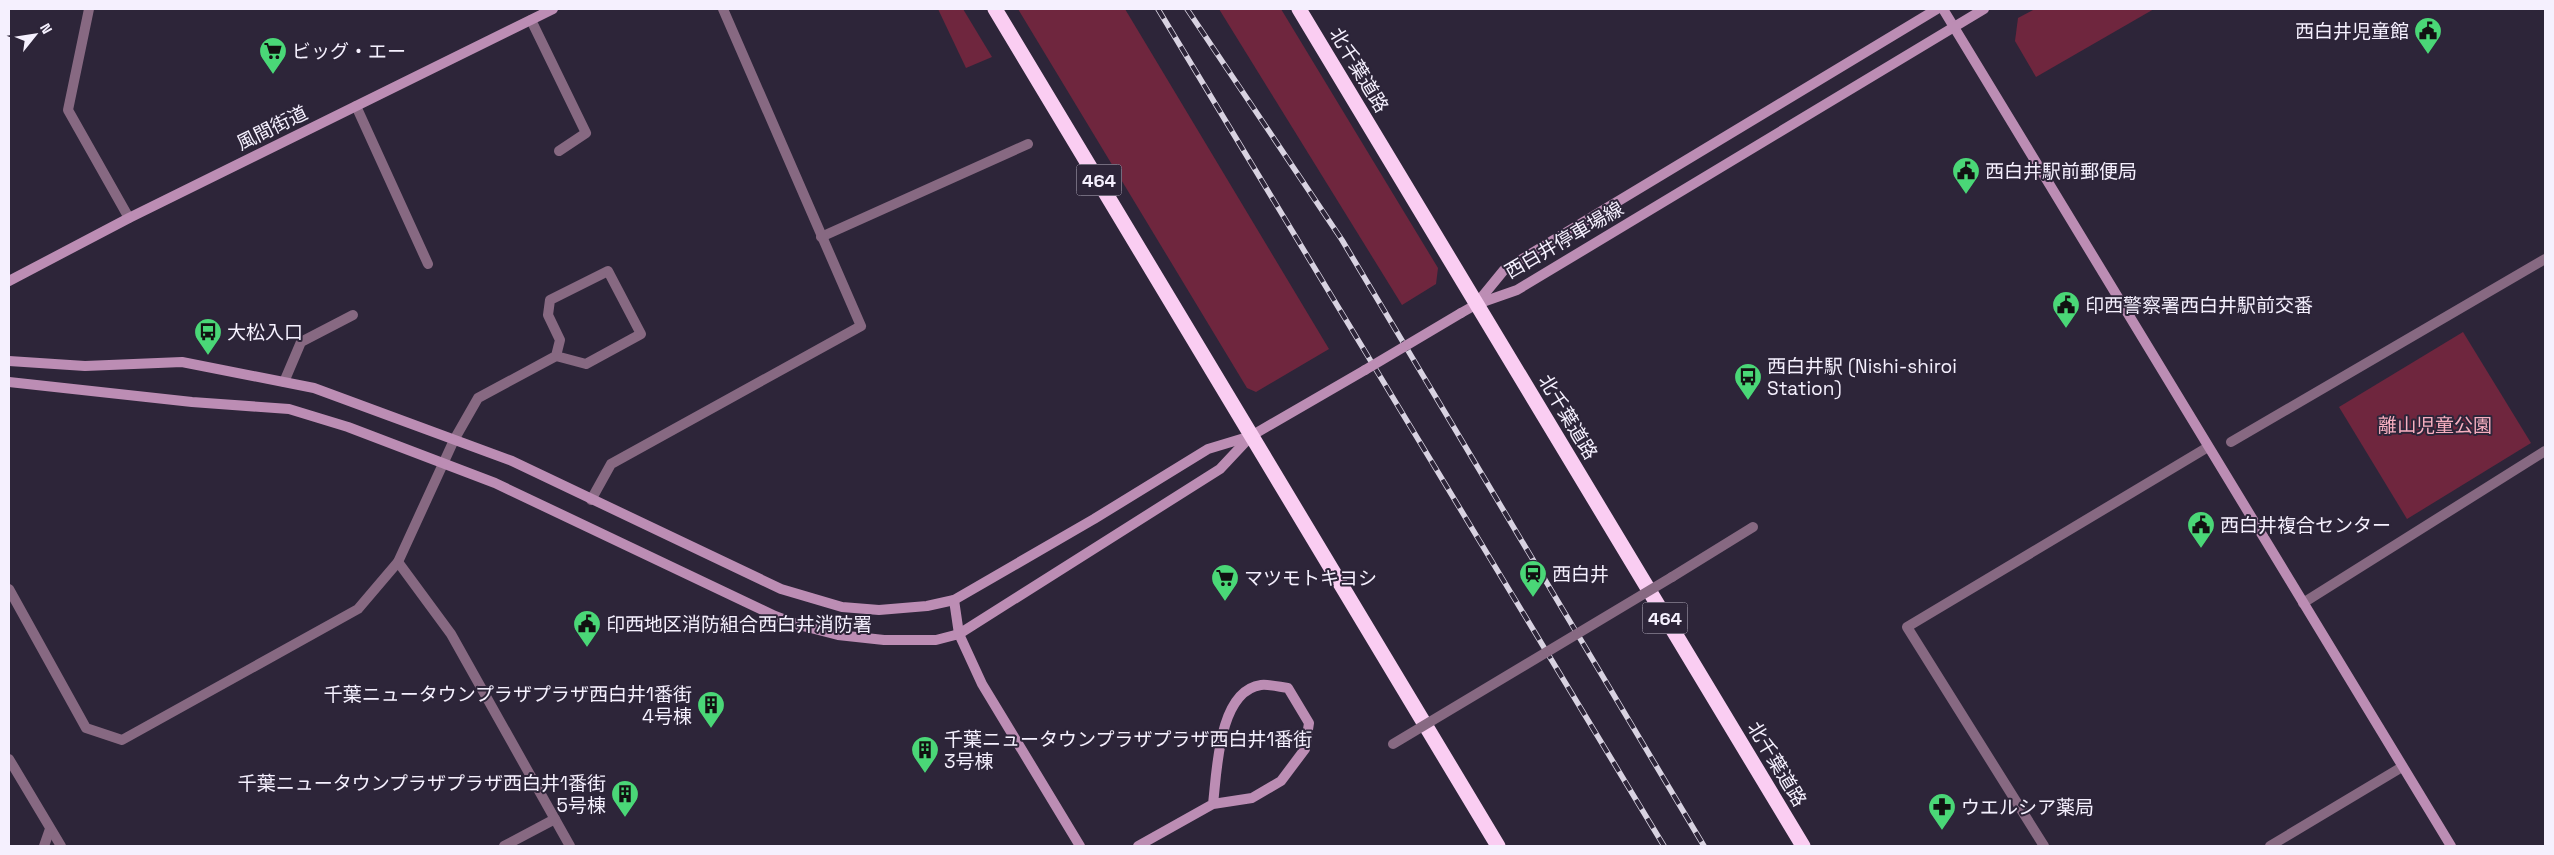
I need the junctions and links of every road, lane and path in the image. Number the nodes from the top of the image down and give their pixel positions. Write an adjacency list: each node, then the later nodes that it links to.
1 (89, 9): 14 (street)
2 (552, 9): 9 (street, 風間街道)
3 (723, 9): 15 (street)
4 (995, 9): 25 (highway, 464)
5 (1299, 9): 19 (highway, 北千葉道路 / 464)
6 (1938, 9): 19 (street, 西白井停車場線)
7 (1944, 9): 10 (street)
8 (1984, 9): 10 (street, 西白井停車場線)
9 (530, 20): 11 (street, 風間街道); 13 (street)
10 (1955, 26): 19 (street, 西白井停車場線); 28 (street)
11 (356, 106): 14 (street, 風間街道); 17 (street)
12 (1028, 144): 15 (street)
13 (558, 151)
14 (129, 218): 18 (street, 風間街道)
15 (820, 236): 31 (street)
16 (2545, 259): 27 (street)
17 (428, 264)
18 (9, 281)
19 (1477, 304): 25 (street, bridge); 51 (highway, 北千葉道路 / 464)
20 (353, 315): 24 (street)
21 (556, 356): 21 (street); 26 (street)
22 (9, 361): 24 (street)
23 (9, 382): 30 (street)
24 (284, 382): 26 (street)
25 (1251, 436): 35 (street); 37 (street); 50 (highway, 464)
26 (454, 440): 30 (street); 31 (street)
27 (2230, 442)
28 (2208, 447): 36 (street); 52 (street)
29 (2545, 451): 36 (street)
30 (444, 465): 33 (street); 37 (street)
31 (591, 500): 35 (street)
32 (1753, 527): 38 (street, bridge)
33 (398, 562): 34 (street); 42 (street)
34 (9, 590)
35 (954, 600): 37 (street)
36 (2303, 603): 40 (street)
37 (959, 634): 48 (street)
38 (1392, 744)
39 (9, 759): 43 (street)
40 (2402, 767): 53 (street); 54 (street)
41 (1213, 804): 41 (street); 49 (street)
42 (555, 819): 46 (street); 47 (street)
43 (50, 829): 44 (street); 45 (street)
44 (44, 846)
45 (61, 846)
46 (504, 846)
47 (570, 846)
48 (1080, 846)
49 (1138, 846)
50 (1498, 846)
51 (1803, 846)
52 (2044, 846)
53 (2270, 846)
54 (2451, 846)

